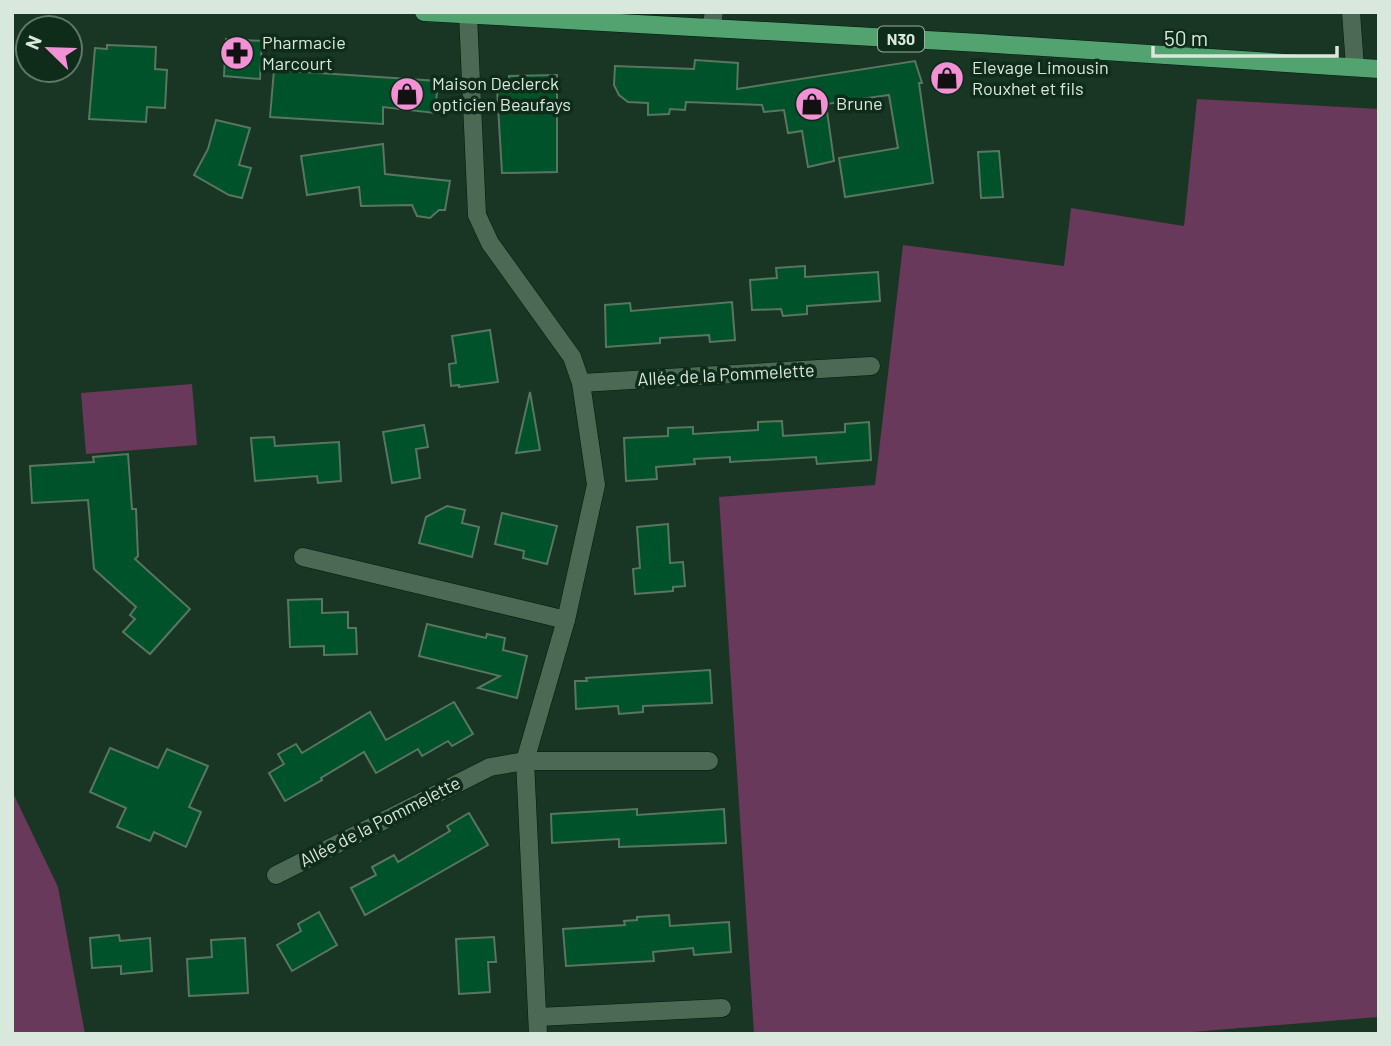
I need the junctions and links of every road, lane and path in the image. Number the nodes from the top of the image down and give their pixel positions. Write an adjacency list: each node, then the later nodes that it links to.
1 (424, 12): 3 (main road, N30)
2 (1351, 12): 5 (street)
3 (468, 15): 4 (main road, N30); 8 (street)
4 (712, 20): 5 (main road, N30)
5 (1355, 67): 6 (main road, N30)
6 (1379, 69)
7 (870, 366): 8 (street, Allée de la Pommelette)
8 (581, 383): 10 (street)
9 (303, 557): 10 (street)
10 (566, 620): 11 (street)
11 (525, 761): 12 (street, Allée de la Pommelette); 13 (street, Allée de la Pommelette); 15 (street)
12 (709, 761)
13 (276, 875)
14 (722, 1008): 15 (street)
15 (538, 1026)

